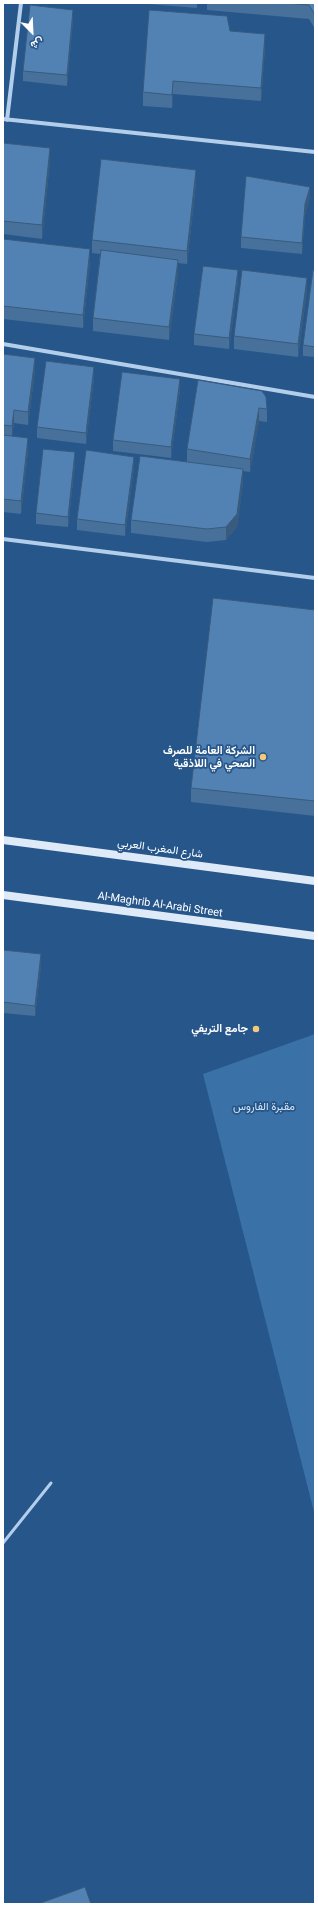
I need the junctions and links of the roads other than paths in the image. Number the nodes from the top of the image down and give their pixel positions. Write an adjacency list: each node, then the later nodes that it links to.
1 (21, 3): 2 (street)
2 (5, 120): 3 (street)
3 (315, 152)
4 (3, 344): 5 (street)
5 (315, 397)
6 (3, 539): 7 (street)
7 (315, 578)
8 (3, 840): 9 (main road, شارع المغرب العربي)
9 (315, 881)
10 (3, 895): 11 (main road, Al-Maghrib Al-Arabi Street)
11 (315, 936)
12 (51, 1483): 13 (lane)
13 (3, 1542)

